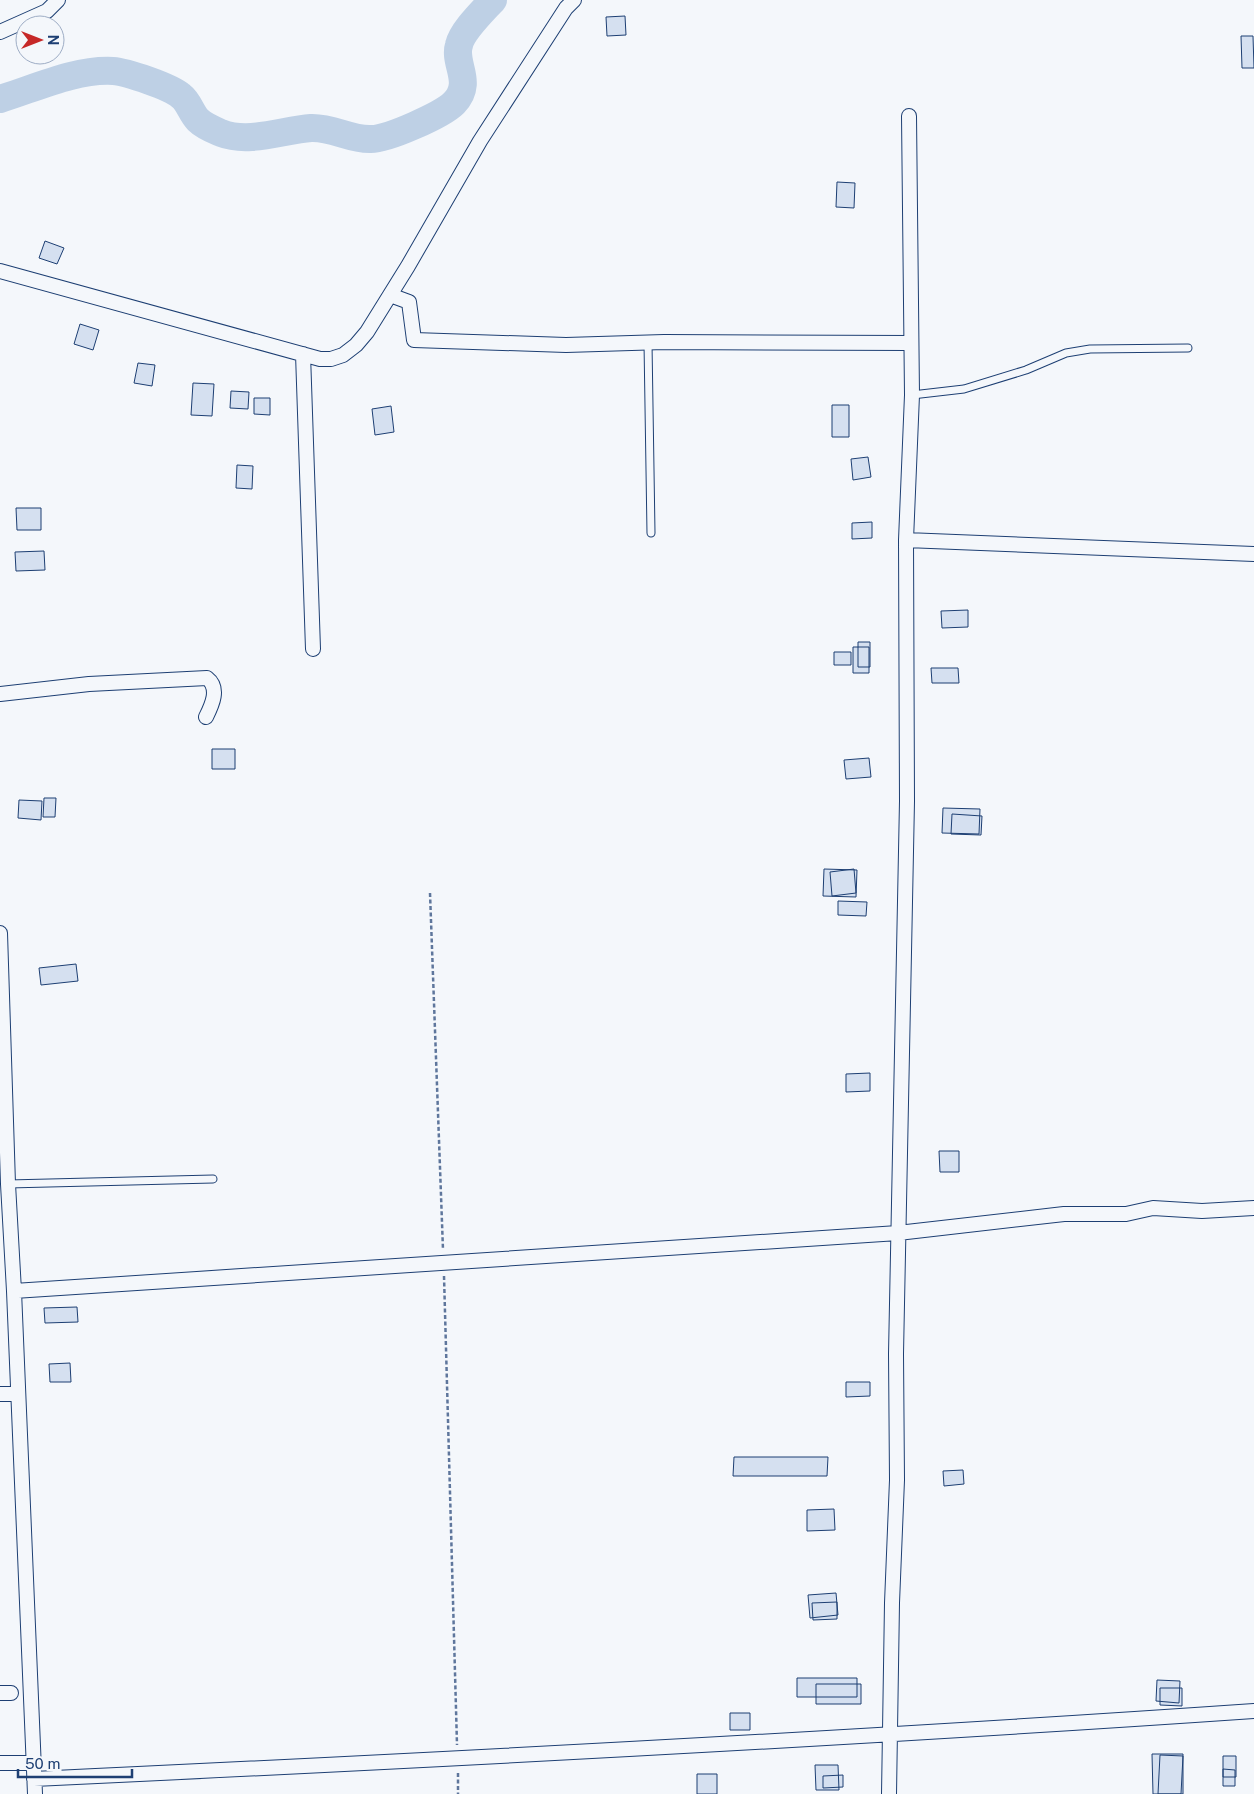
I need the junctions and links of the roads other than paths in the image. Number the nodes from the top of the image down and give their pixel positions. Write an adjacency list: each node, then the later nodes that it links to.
1 (58, 0): 3 (street)
2 (574, 0): 6 (street)
3 (0, 32)
4 (909, 116): 8 (street)
5 (0, 271): 10 (street)
6 (390, 295): 7 (street); 10 (street)
7 (648, 343): 8 (street); 12 (lane)
8 (910, 343): 11 (street)
9 (1188, 348): 11 (lane)
10 (303, 354): 15 (street)
11 (912, 395): 13 (street)
12 (651, 533)
13 (906, 540): 14 (street); 23 (street)
14 (1254, 554)
15 (313, 649)
16 (0, 694): 17 (street)
17 (206, 717)
18 (0, 933): 19 (street)
19 (4, 1148): 21 (street)
20 (213, 1179): 21 (lane)
21 (8, 1184): 24 (street)
22 (1254, 1208): 23 (street)
23 (898, 1233): 24 (street); 28 (street)
24 (14, 1291): 26 (street)
25 (0, 1394): 26 (street)
26 (18, 1394): 29 (street)
27 (1254, 1711): 28 (street)
28 (890, 1733): 31 (street); 33 (street)
29 (33, 1762): 30 (street); 31 (street)
30 (0, 1763)
31 (34, 1779): 32 (street)
32 (35, 1794)
33 (889, 1794)

